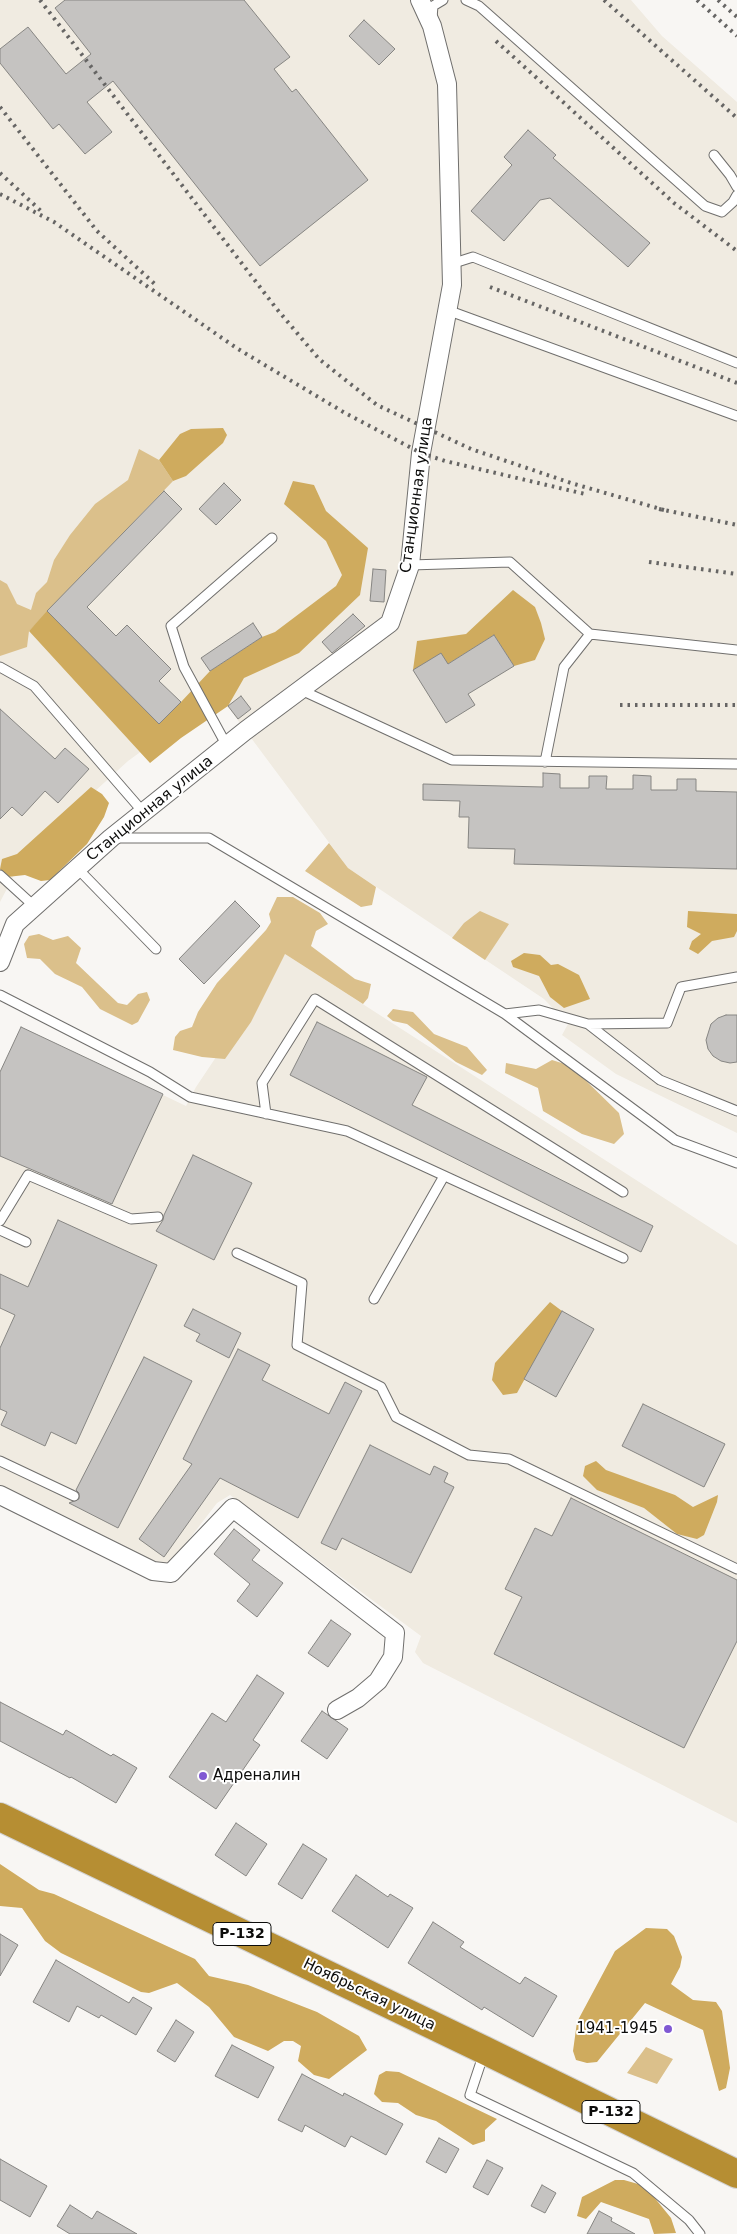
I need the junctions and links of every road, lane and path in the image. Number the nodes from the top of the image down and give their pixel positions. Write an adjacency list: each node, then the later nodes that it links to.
1 (420, 0): 4 (street, Станционная улица)
2 (443, 0): 4 (lane)
3 (466, 0): 7 (lane)
4 (432, 26): 8 (street, Станционная улица)
5 (714, 155): 6 (lane)
6 (737, 188)
7 (737, 195)
8 (451, 264): 9 (street, Станционная улица); 10 (lane)
9 (447, 310): 11 (lane); 13 (street, Станционная улица)
10 (737, 363)
11 (737, 416)
12 (272, 538): 18 (lane)
13 (410, 566): 14 (lane); 17 (street, Станционная улица)
14 (590, 634): 15 (lane); 19 (lane)
15 (737, 650)
16 (0, 667): 21 (lane)
17 (301, 690): 18 (street, Станционная улица); 19 (lane)
18 (227, 746): 21 (street, Станционная улица)
19 (545, 762): 20 (lane)
20 (737, 764)
21 (144, 813): 22 (street, Станционная улица)
22 (111, 838): 23 (street, Станционная улица); 30 (lane)
23 (77, 868): 25 (street, Станционная улица); 26 (lane)
24 (0, 875): 25 (lane)
25 (34, 906): 27 (street, Станционная улица)
26 (156, 949)
27 (0, 962)
28 (737, 977): 31 (lane)
29 (0, 995): 33 (lane)
30 (505, 1014): 31 (lane); 34 (lane)
31 (588, 1024): 32 (lane)
32 (737, 1111)
33 (266, 1114): 35 (lane); 36 (lane)
34 (737, 1163)
35 (444, 1176): 42 (lane); 43 (lane)
36 (623, 1192)
37 (158, 1217): 38 (lane)
38 (0, 1221)
39 (0, 1230): 40 (lane)
40 (26, 1242)
41 (237, 1253): 47 (lane)
42 (624, 1258)
43 (374, 1300)
44 (0, 1460): 46 (lane)
45 (0, 1495): 48 (street)
46 (74, 1496)
47 (737, 1569)
48 (337, 1710)
49 (0, 1817): 50 (highway, Ноябрьская улица / Р-132)
50 (484, 2050): 51 (highway, Ноябрьская улица / Р-132); 52 (lane)
51 (737, 2174)
52 (700, 2234)

